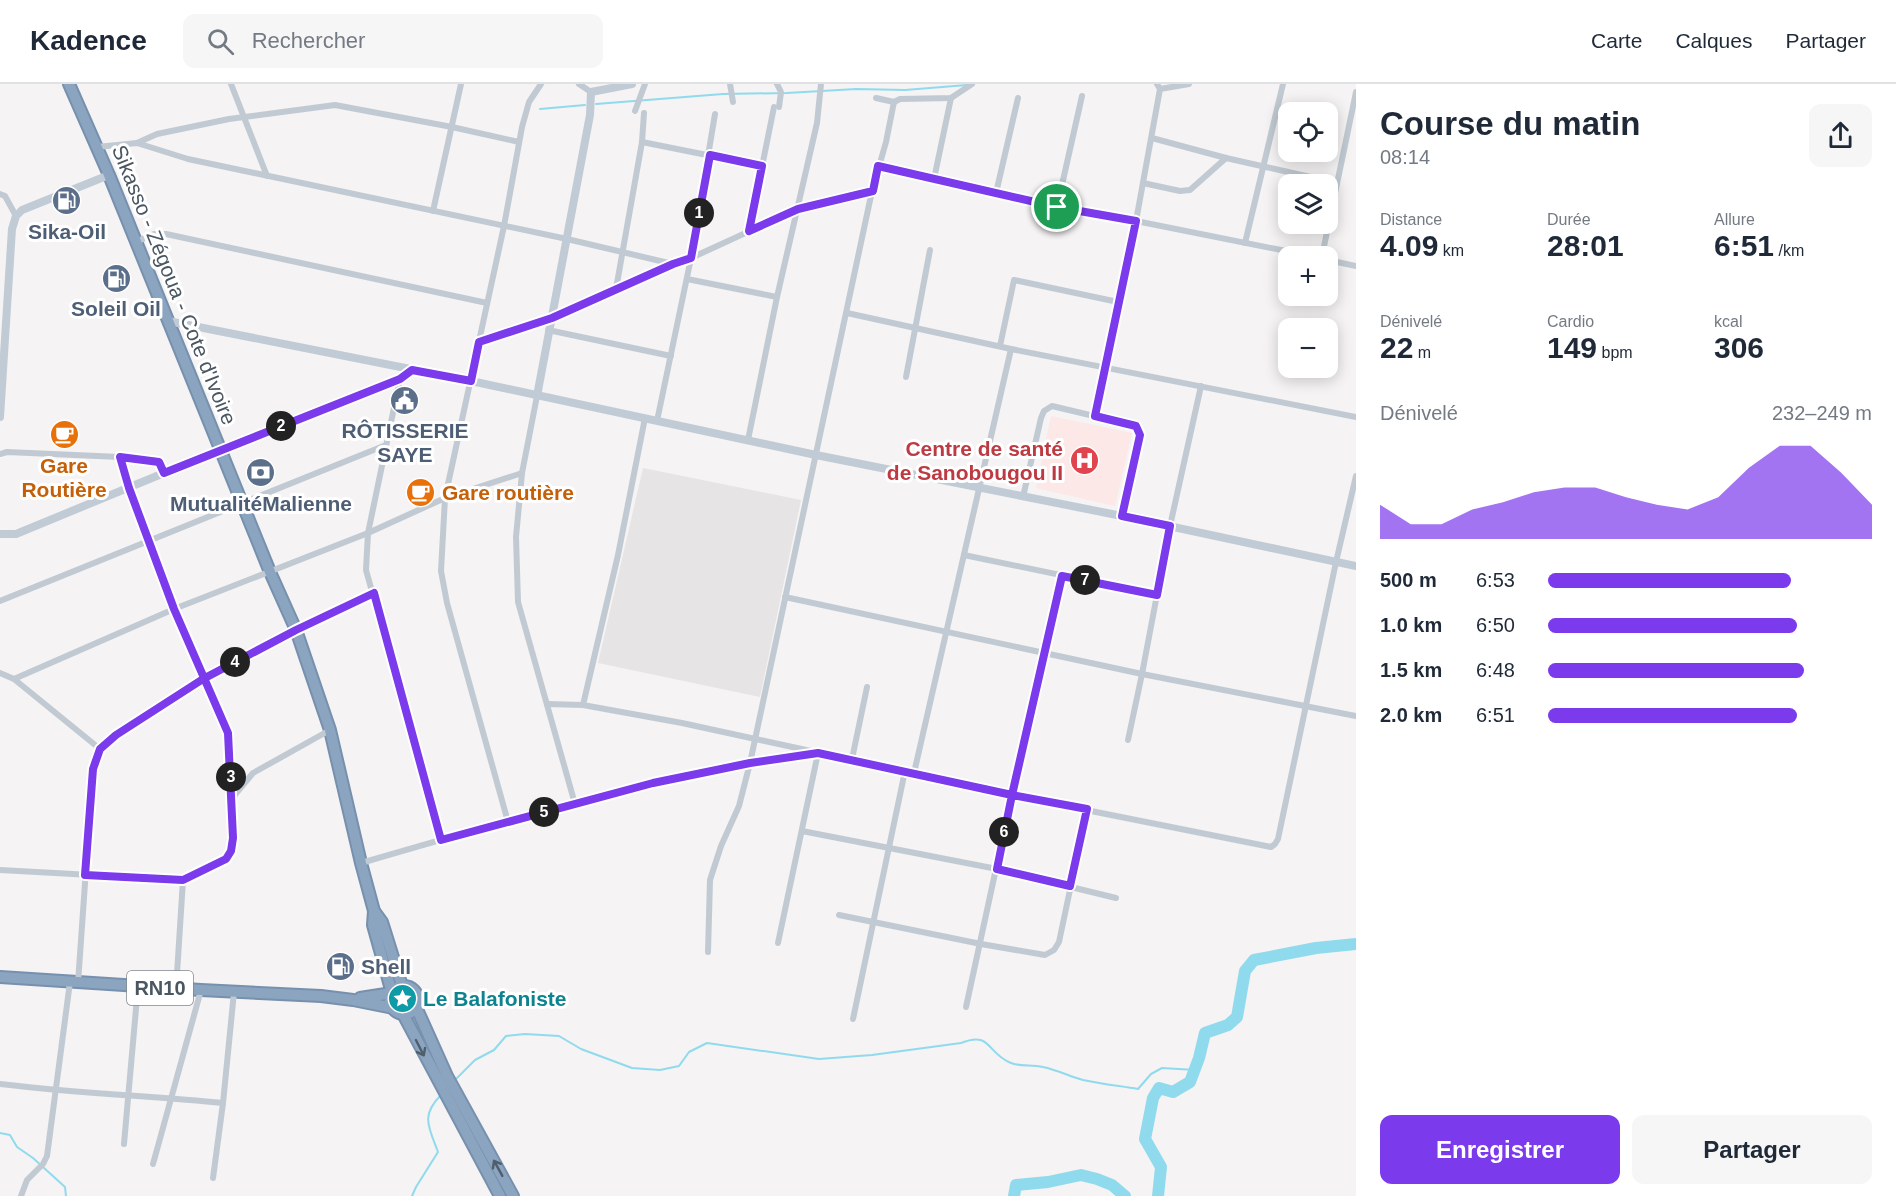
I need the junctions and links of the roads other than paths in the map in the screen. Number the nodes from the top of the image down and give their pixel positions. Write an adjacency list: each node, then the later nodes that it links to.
1 (69, 84): 32 (highway, Sikasso - Zégoua - Cote d'Ivoire)
2 (231, 84): 26 (street)
3 (461, 84): 27 (street)
4 (541, 84): 29 (street)
5 (579, 84): 15 (street)
6 (632, 84): 15 (main road)
7 (645, 84): 23 (street)
8 (730, 84): 21 (street)
9 (777, 84): 35 (street)
10 (821, 84): 48 (street)
11 (972, 84): 19 (street)
12 (1189, 84): 14 (street)
13 (1283, 84): 37 (street)
14 (1158, 86): 28 (street)
15 (591, 92): 54 (main road)
16 (1356, 92): 41 (street)
17 (1082, 96): 47 (street)
18 (876, 98): 22 (street)
19 (951, 98): 22 (street); 42 (street)
20 (1018, 98): 45 (street)
21 (734, 102)
22 (894, 102): 36 (street)
23 (635, 111)
24 (644, 113): 30 (street)
25 (716, 114): 33 (street)
26 (244, 117): 27 (street); 31 (street); 40 (street)
27 (452, 127): 29 (street); 49 (street)
28 (1152, 138): 34 (street); 43 (street)
29 (519, 142): 52 (street)
30 (642, 142): 33 (street); 59 (street)
31 (137, 143): 32 (street); 40 (street)
32 (97, 147): 39 (highway, Sikasso - Zégoua - Cote d'Ivoire)
33 (710, 155): 35 (street); 60 (street)
34 (1226, 158): 37 (street); 43 (street)
35 (762, 166): 53 (street)
36 (878, 166): 42 (street); 44 (street)
37 (1263, 166): 38 (street); 56 (street)
38 (1298, 174)
39 (109, 175): 50 (main road); 55 (highway, Sikasso - Zégoua - Cote d'Ivoire)
40 (267, 176): 49 (street)
41 (1338, 178)
42 (934, 179): 45 (street)
43 (1143, 183): 51 (street)
44 (873, 191): 48 (street); 69 (street)
45 (996, 193): 47 (street)
46 (0, 194): 50 (street)
47 (1057, 207): 51 (street)
48 (798, 209): 53 (street); 66 (street)
49 (433, 211): 52 (street)
50 (16, 216): 86 (main road)
51 (1136, 221): 56 (street); 67 (street)
52 (504, 226): 54 (street); 68 (street)
53 (749, 231): 60 (street)
54 (567, 239): 59 (street); 70 (main road)
55 (136, 242): 68 (street); 71 (highway, Sikasso - Zégoua - Cote d'Ivoire)
56 (1245, 243): 58 (street)
57 (930, 250): 72 (street)
58 (1278, 250)
59 (623, 253): 62 (street); 65 (street)
60 (691, 258): 62 (street); 64 (street)
61 (1338, 262): 63 (street)
62 (673, 264): 65 (street)
63 (1356, 266)
64 (687, 279): 66 (street); 77 (street)
65 (616, 289): 70 (street)
66 (777, 297): 90 (street)
67 (1118, 302): 75 (street); 78 (street)
68 (487, 303): 74 (street)
69 (847, 313): 72 (street); 94 (street)
70 (552, 318): 73 (main road); 74 (street)
71 (168, 321): 79 (main road); 92 (highway, Sikasso - Zégoua - Cote d'Ivoire)
72 (916, 328): 75 (street); 80 (street)
73 (548, 330): 77 (street); 84 (main road)
74 (479, 342): 82 (street)
75 (1000, 346): 76 (street)
76 (1011, 349): 78 (street); 99 (street)
77 (670, 356): 89 (street)
78 (1105, 366): 83 (street); 85 (street)
79 (412, 370): 81 (main road); 82 (main road)
80 (906, 377)
81 (400, 379): 91 (street); 92 (main road)
82 (471, 381): 84 (main road); 102 (street)
83 (1201, 386): 87 (street); 105 (street)
84 (537, 396): 88 (main road); 97 (street)
85 (1095, 416): 101 (street); 104 (street)
86 (0, 417)
87 (1356, 417)
88 (645, 418): 89 (main road); 128 (street)
89 (657, 421): 90 (main road)
90 (748, 440): 94 (main road)
91 (386, 445): 103 (street); 106 (street)
92 (221, 450): 96 (main road); 103 (highway, Sikasso - Zégoua - Cote d'Ivoire)
93 (0, 454): 95 (street)
94 (816, 455): 99 (main road); 116 (street)
95 (120, 457): 96 (street); 100 (street)
96 (164, 473): 100 (main road)
97 (522, 473): 102 (street); 127 (street)
98 (1356, 476): 110 (street)
99 (978, 487): 101 (main road); 109 (street)
100 (129, 488): 107 (main road); 108 (street)
101 (1023, 497): 104 (main road)
102 (445, 498): 106 (street); 144 (street)
103 (242, 502): 108 (street); 112 (highway, Sikasso - Zégoua - Cote d'Ivoire)
104 (1122, 516): 105 (main road)
105 (1170, 526): 110 (main road); 115 (street)
106 (368, 533): 112 (street); 114 (street)
107 (0, 534)
108 (149, 540): 117 (street); 118 (street)
109 (964, 555): 113 (street); 120 (street)
110 (1336, 562): 111 (main road); 129 (street)
111 (1356, 566)
112 (270, 572): 118 (street); 119 (highway, Sikasso - Zégoua - Cote d'Ivoire)
113 (1062, 576): 115 (street); 121 (street)
114 (374, 593): 119 (street); 146 (street)
115 (1157, 595): 123 (street)
116 (785, 597): 120 (street); 132 (street)
117 (0, 601)
118 (174, 609): 124 (street); 125 (street)
119 (296, 630): 125 (street); 131 (highway, Sikasso - Zégoua - Cote d'Ivoire)
120 (947, 632): 121 (street); 139 (street)
121 (1045, 653): 123 (street); 140 (street)
122 (0, 673): 124 (street)
123 (1142, 674): 129 (street); 133 (street)
124 (14, 679): 134 (street)
125 (203, 679): 134 (street); 141 (street)
126 (867, 687): 136 (street)
127 (548, 704): 128 (street); 142 (street)
128 (583, 705): 132 (street)
129 (1305, 707): 130 (street); 143 (street)
130 (1356, 716)
131 (330, 730): 141 (street); 148 (highway, Sikasso - Zégoua - Cote d'Ivoire)
132 (754, 738): 135 (street); 137 (street)
133 (1128, 740)
134 (100, 749): 151 (street)
135 (818, 753): 136 (street); 137 (street); 145 (street)
136 (852, 759): 138 (street)
137 (750, 763): 142 (street); 160 (street)
138 (905, 771): 139 (street); 147 (street)
139 (914, 773): 140 (street)
140 (1012, 795): 143 (street); 149 (street)
141 (232, 798): 152 (street)
142 (575, 804): 144 (street)
143 (1087, 809): 153 (street)
144 (508, 822): 146 (street)
145 (802, 831): 147 (street); 158 (street)
146 (441, 840): 148 (street)
147 (889, 848): 149 (street); 157 (street)
148 (361, 863): 155 (highway, Sikasso - Zégoua - Cote d'Ivoire)
149 (997, 869): 153 (street); 159 (street)
150 (0, 870): 151 (street)
151 (85, 875): 152 (street); 162 (street)
152 (183, 880): 165 (street)
153 (1070, 886): 154 (street); 159 (street)
154 (1116, 897)
155 (374, 911): 164 (highway); 168 (highway)
156 (838, 915): 157 (street)
157 (873, 921): 159 (street); 173 (street)
158 (778, 943)
159 (981, 944): 171 (street)
160 (708, 952)
161 (0, 977): 162 (highway, RN10)
162 (74, 982): 163 (highway, RN10); 176 (street)
163 (138, 986): 165 (highway, RN10); 177 (street)
164 (402, 986): 168 (highway); 170 (highway)
165 (176, 989): 166 (highway, RN10)
166 (201, 990): 167 (highway, RN10); 178 (street)
167 (234, 992): 169 (highway, RN10); 179 (street)
168 (392, 993): 169 (highway, RN10); 172 (highway)
169 (353, 1000): 172 (highway, RN10)
170 (416, 1007): 172 (highway); 174 (highway)
171 (966, 1008)
172 (398, 1011): 174 (highway, one-way to 174)
173 (853, 1019)
174 (443, 1079): 180 (highway)
175 (0, 1084): 176 (street)
176 (54, 1091): 177 (street); 184 (street)
177 (127, 1095): 178 (street); 181 (street)
178 (172, 1098): 179 (street); 182 (street)
179 (223, 1103): 183 (street)
180 (478, 1143): 185 (highway); 186 (highway, one-way to 180)
181 (124, 1144)
182 (153, 1164)
183 (213, 1178)
184 (21, 1196)
185 (500, 1196)
186 (513, 1196)

